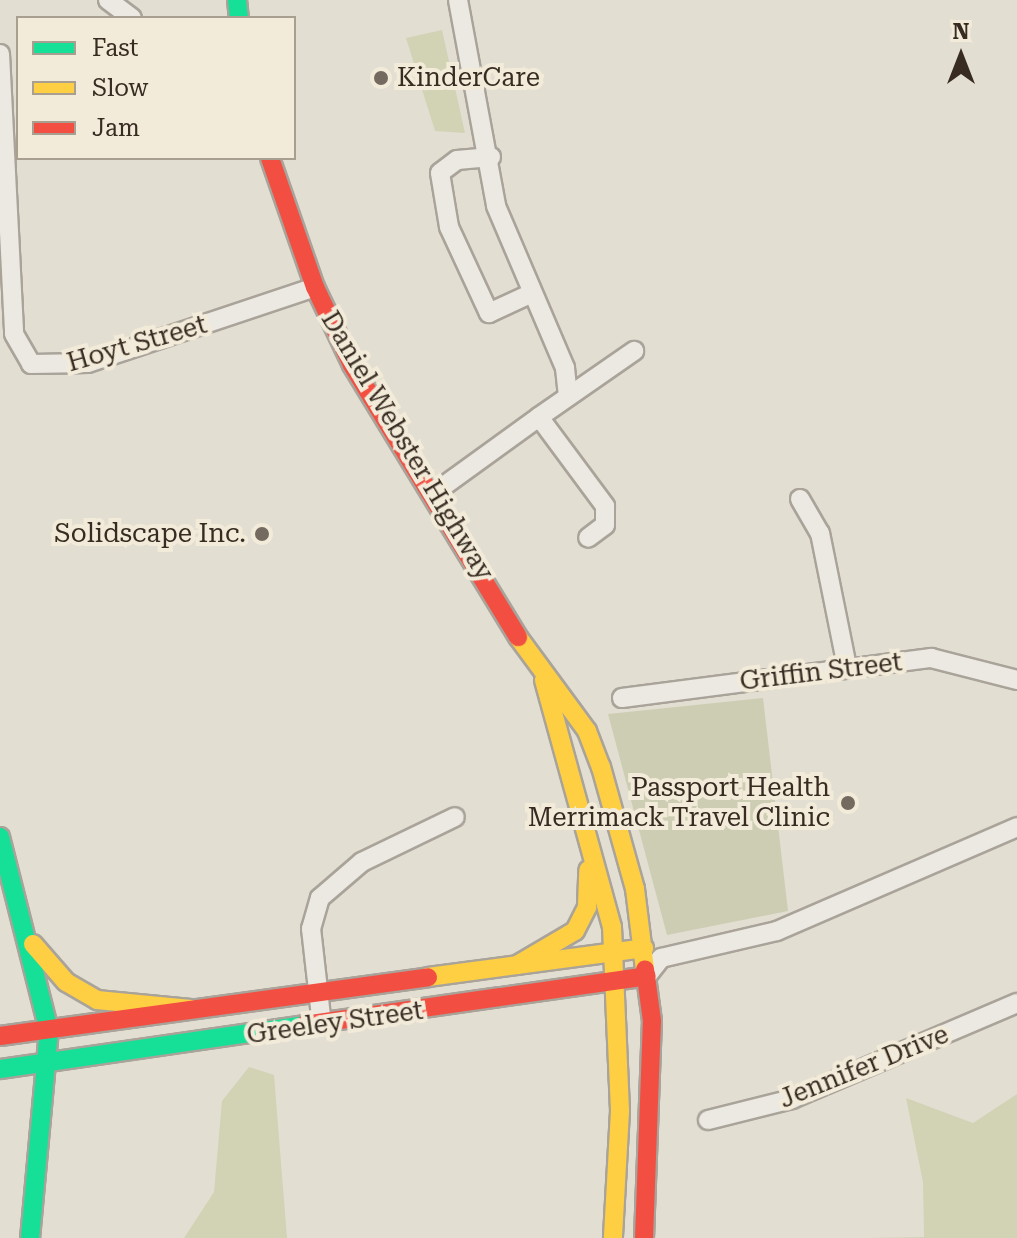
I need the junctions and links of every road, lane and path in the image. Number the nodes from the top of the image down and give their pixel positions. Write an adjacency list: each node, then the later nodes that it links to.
1 (108, 0): 3 (street)
2 (458, 0): 5 (street)
3 (129, 16)
4 (0, 54): 7 (street, Hoyt Street)
5 (491, 157): 8 (street); 8 (street)
6 (271, 160): 7 (main road, Daniel Webster Highway)
7 (315, 287): 12 (main road, Daniel Webster Highway)
8 (530, 294): 10 (street)
9 (634, 351): 10 (street)
10 (568, 395): 11 (street)
11 (539, 417): 12 (street); 14 (street)
12 (434, 493): 16 (main road, Daniel Webster Highway)
13 (800, 499): 15 (street)
14 (588, 538)
15 (847, 667): 17 (street, Griffin Street); 18 (street, Griffin Street)
16 (544, 680): 22 (main road, Daniel Webster Highway); 24 (main road, Daniel Webster Highway)
17 (1017, 680)
18 (622, 698)
19 (455, 817): 30 (street)
20 (1017, 827): 26 (street)
21 (0, 837): 23 (main road)
22 (588, 837): 25 (main road, Daniel Webster Highway); 27 (main road)
23 (32, 943): 32 (main road); 34 (main road)
24 (644, 948): 25 (main road, Greeley Street); 26 (street); 28 (main road, Daniel Webster Highway)
25 (614, 950): 27 (main road, Greeley Street); 29 (main road, Daniel Webster Highway)
26 (661, 958): 28 (street)
27 (517, 965): 30 (main road, Greeley Street)
28 (647, 976): 29 (main road, Greeley Street); 41 (main road, Daniel Webster Highway)
29 (616, 982): 33 (main road, Greeley Street); 40 (main road, Daniel Webster Highway)
30 (318, 992): 32 (main road, Greeley Street); 33 (street)
31 (1017, 1003): 38 (street, Jennifer Drive)
32 (191, 1009): 34 (main road, Greeley Street)
33 (322, 1025): 36 (main road, Greeley Street)
34 (49, 1030): 35 (main road, Greeley Street); 36 (main road)
35 (0, 1036)
36 (50, 1063): 37 (main road, Greeley Street); 39 (main road)
37 (0, 1069)
38 (708, 1120)
39 (30, 1238)
40 (613, 1238)
41 (644, 1238)

